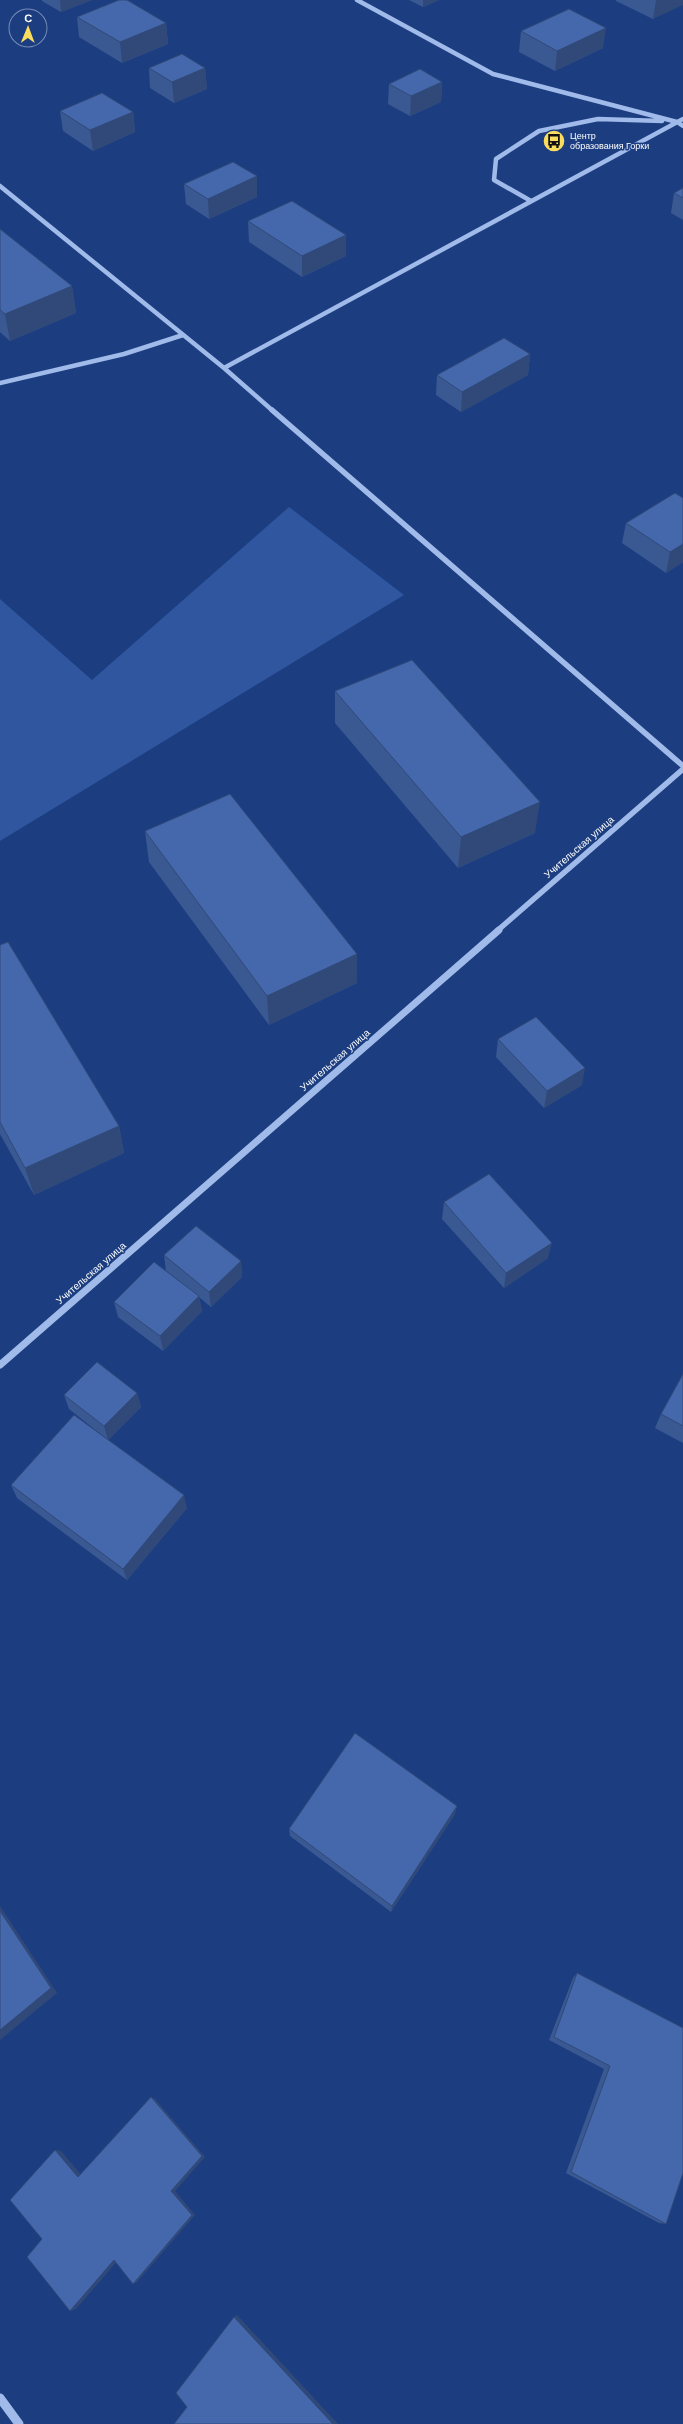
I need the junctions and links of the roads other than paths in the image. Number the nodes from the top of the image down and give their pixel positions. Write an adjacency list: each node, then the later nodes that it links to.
1 (357, 0): 3 (street)
2 (683, 119): 3 (street)
3 (677, 122): 4 (street); 6 (street); 6 (street)
4 (683, 126)
5 (0, 186): 7 (street)
6 (531, 201): 8 (street)
7 (183, 335): 8 (street); 9 (street)
8 (224, 368): 10 (street)
9 (0, 383)
10 (683, 768): 11 (street, Учительская улица)
11 (0, 1365)
12 (0, 2398): 13 (street)
13 (20, 2424)

